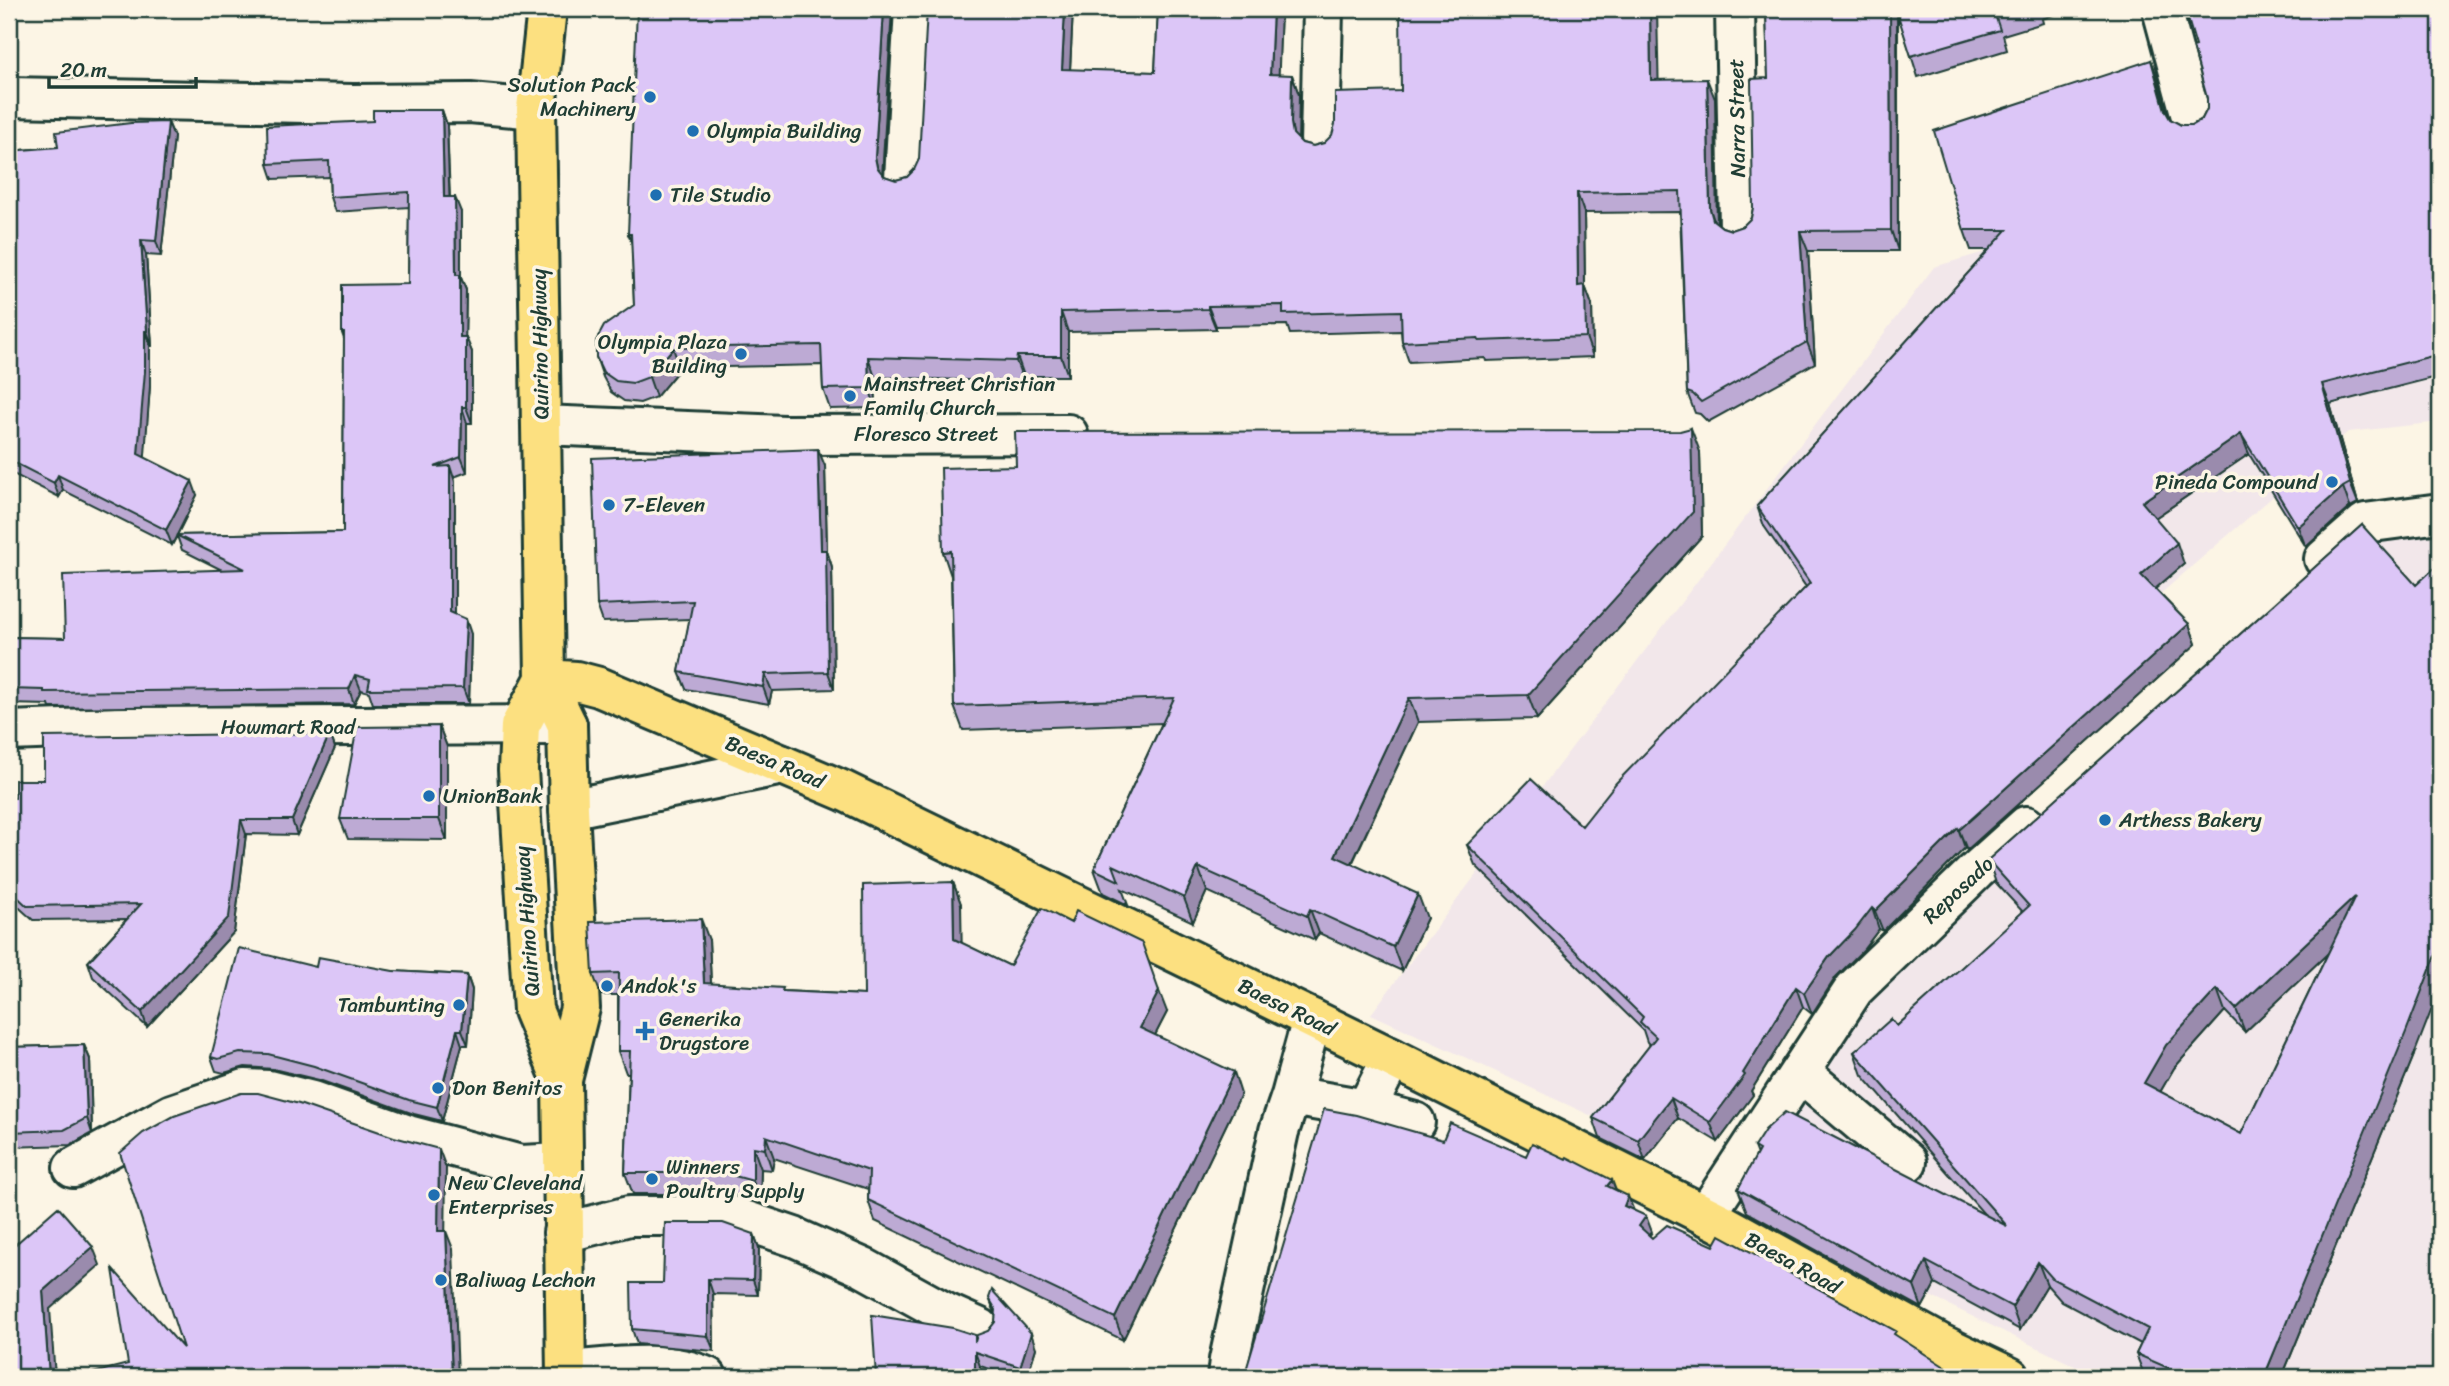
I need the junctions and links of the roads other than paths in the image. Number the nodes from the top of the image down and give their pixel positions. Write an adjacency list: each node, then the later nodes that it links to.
1 (547, 9): 7 (main road, Quirino Highway)
2 (914, 9): 10 (street)
3 (1323, 9): 9 (street)
4 (1735, 9): 11 (street, Narra Street)
5 (2162, 9): 8 (street)
6 (9, 97): 7 (street)
7 (536, 109): 12 (main road, Quirino Highway)
8 (2193, 124)
9 (1320, 144)
10 (904, 178)
11 (1739, 228)
12 (542, 425): 13 (street, Floresco Street); 16 (main road, Quirino Highway)
13 (1105, 434)
14 (2440, 513): 15 (street)
15 (2303, 578)
16 (545, 679): 17 (main road, Quirino Highway); 18 (main road, Quirino Highway); 20 (main road, Baesa Road)
17 (567, 725): 18 (street, Howmart Road); 22 (main road, Quirino Highway)
18 (520, 726): 19 (street, Howmart Road); 25 (main road, Quirino Highway)
19 (9, 731)
20 (783, 765): 22 (street); 23 (main road, Baesa Road)
21 (2048, 807): 33 (street, Reposado)
22 (569, 809): 25 (main road, Quirino Highway)
23 (1312, 1019): 24 (main road, Baesa Road); 27 (street)
24 (1392, 1058): 28 (street); 33 (main road, Baesa Road)
25 (562, 1080): 31 (main road, Quirino Highway)
26 (1811, 1082): 30 (street)
27 (1290, 1096): 28 (street); 38 (street)
28 (1366, 1109): 29 (street)
29 (1415, 1122)
30 (1907, 1162)
31 (562, 1163): 32 (street); 34 (main road, Quirino Highway)
32 (74, 1168)
33 (1706, 1215): 39 (main road, Baesa Road)
34 (563, 1233): 35 (street); 36 (main road, Quirino Highway)
35 (981, 1328)
36 (566, 1374): 37 (street)
37 (707, 1377)
38 (1227, 1377)
39 (2010, 1377)

